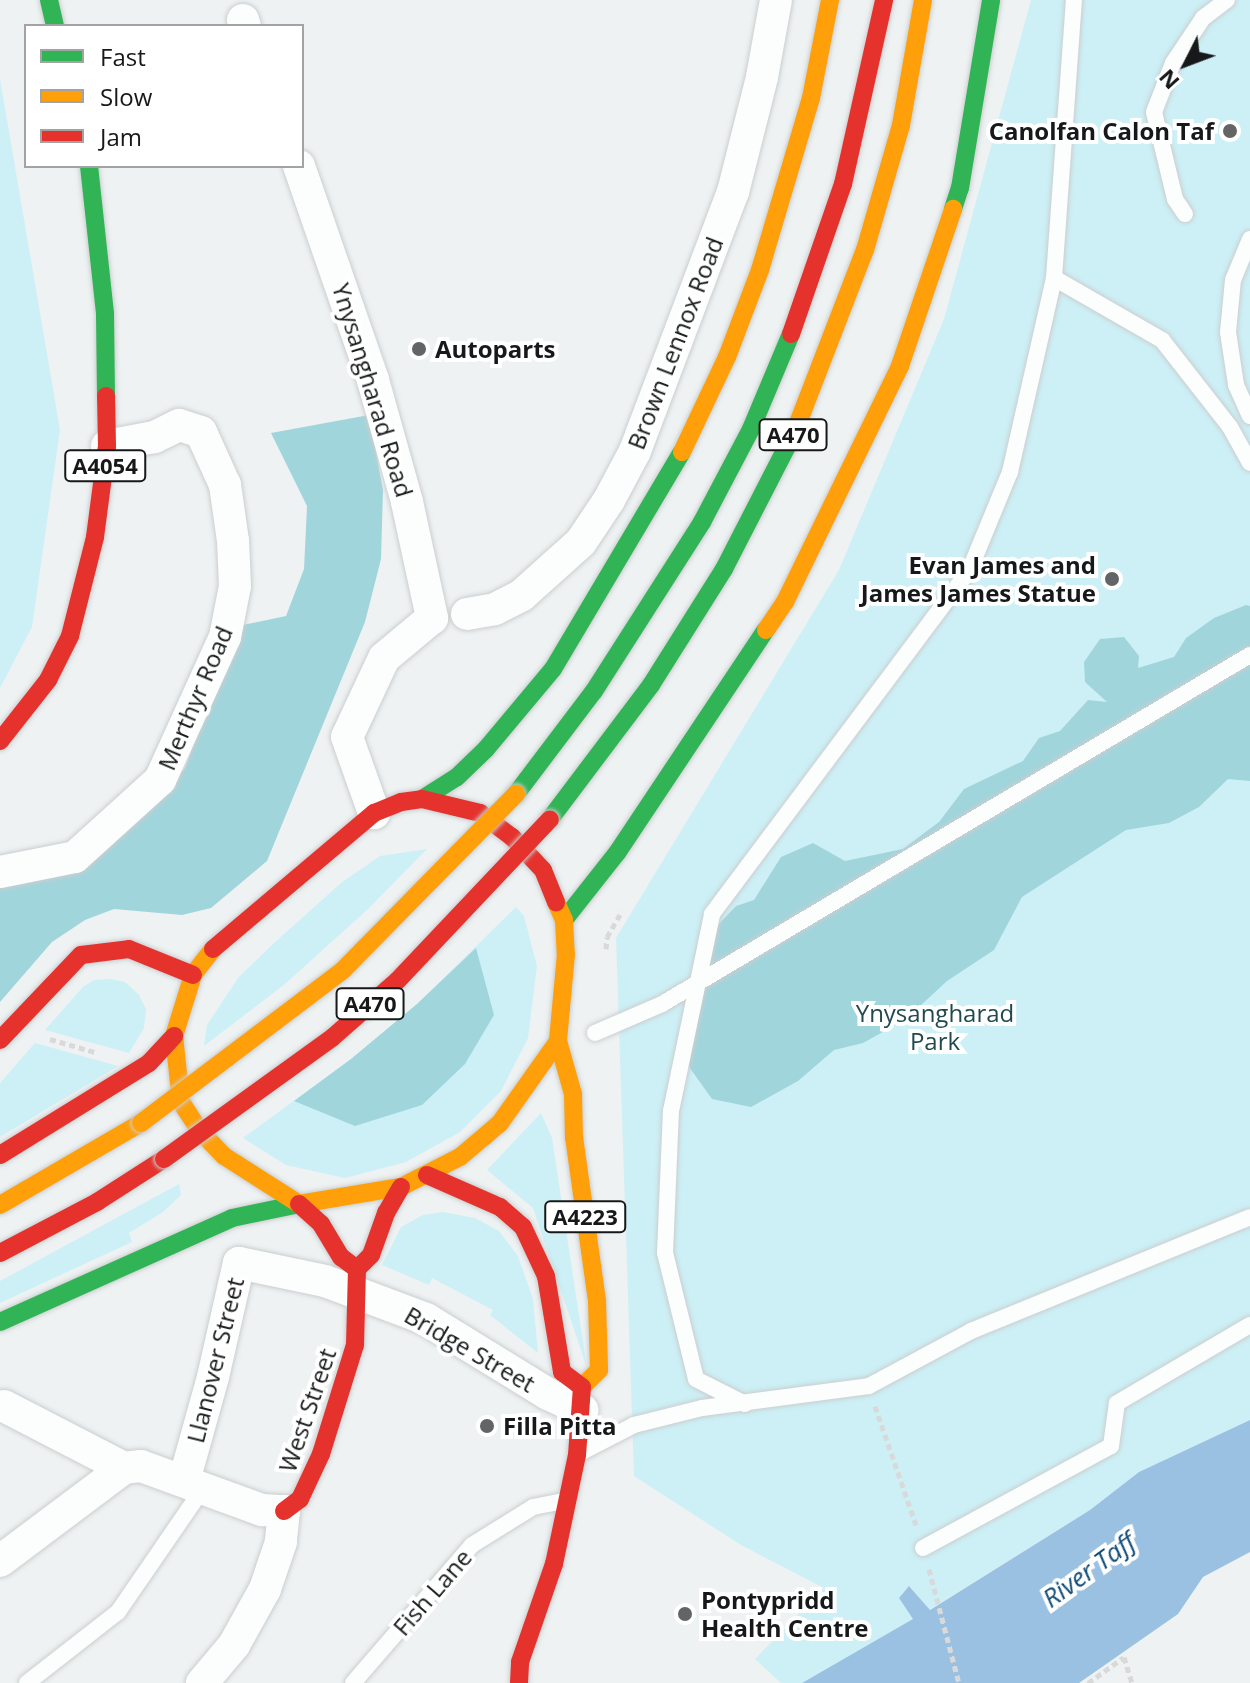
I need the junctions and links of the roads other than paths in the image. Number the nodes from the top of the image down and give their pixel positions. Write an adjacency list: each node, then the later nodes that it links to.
1 (49, 0): 9 (main road)
2 (776, 0): 18 (street, Brown Lennox Road)
3 (830, 0): 22 (main road)
4 (884, 0): 36 (main road, A470, bridge)
5 (923, 0): 38 (main road, A470, bridge)
6 (991, 0): 25 (main road)
7 (1074, 0): 14 (lane)
8 (1227, 0): 12 (lane)
9 (55, 24)
10 (89, 168): 16 (main road, A4054)
11 (300, 168): 19 (street, Ynysangharad Road)
12 (1185, 214)
13 (1250, 239): 15 (lane)
14 (1054, 278): 17 (lane); 27 (lane)
15 (1250, 416)
16 (107, 446): 21 (main road, A4054); 24 (street, Merthyr Road)
17 (1250, 463)
18 (467, 614): 19 (lane)
19 (432, 618): 23 (street)
20 (1250, 655): 27 (lane)
21 (0, 741)
22 (422, 799): 23 (main road); 25 (main road)
23 (374, 813): 26 (main road)
24 (0, 872)
25 (564, 920): 31 (main road)
26 (193, 975): 29 (main road); 30 (main road)
27 (699, 983): 28 (lane); 43 (lane)
28 (595, 1033)
29 (174, 1036): 32 (main road); 35 (main road)
30 (0, 1040)
31 (558, 1041): 33 (main road); 42 (main road, A4223)
32 (0, 1155)
33 (427, 1175): 34 (main road); 42 (main road, A4223)
34 (401, 1187): 35 (main road); 39 (main road)
35 (299, 1204): 39 (main road); 40 (main road)
36 (0, 1205)
37 (1250, 1217): 43 (lane)
38 (0, 1253)
39 (357, 1280): 42 (street, Bridge Street); 47 (street, Llanover Street); 49 (main road, West Street)
40 (0, 1322)
41 (1250, 1325): 50 (lane)
42 (582, 1398): 45 (main road, A4223)
43 (745, 1404): 45 (lane)
44 (2, 1408): 46 (street)
45 (577, 1455): 48 (main road, A4223)
46 (115, 1475): 47 (street); 51 (street)
47 (194, 1484): 49 (street); 52 (lane)
48 (566, 1501): 54 (lane, Fish Lane); 55 (main road, A4223)
49 (284, 1511): 53 (street)
50 (923, 1548)
51 (0, 1561)
52 (27, 1683)
53 (202, 1683)
54 (353, 1683)
55 (519, 1683)

